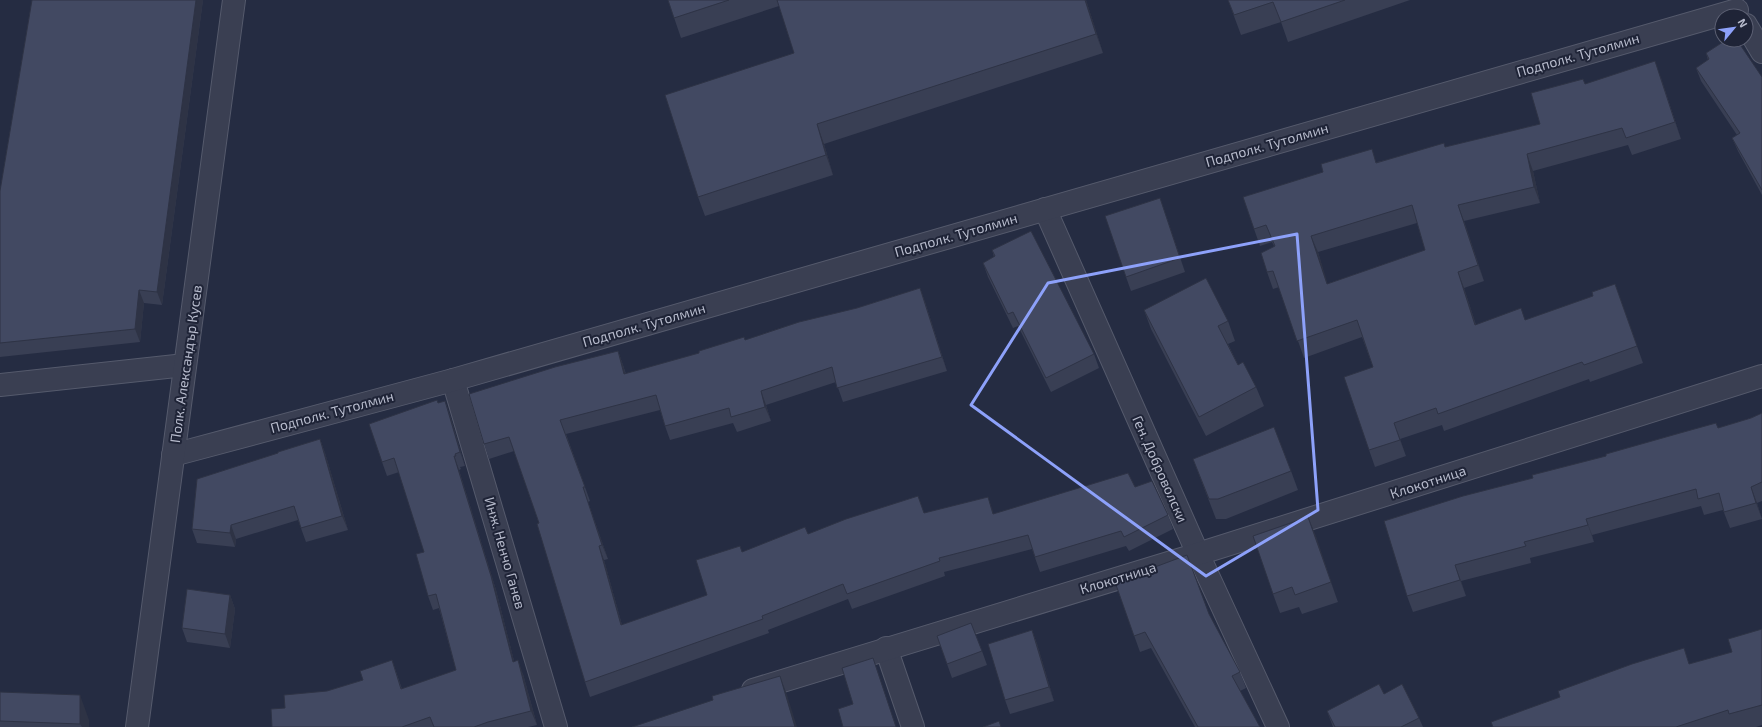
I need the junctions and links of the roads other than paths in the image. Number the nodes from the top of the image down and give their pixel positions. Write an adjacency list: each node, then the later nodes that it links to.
1 (234, 0): 6 (street, Полк. Александър Кусев)
2 (1714, 20): 5 (street, Подполк. Тутолмин)
3 (1754, 38): 4 (street)
4 (1762, 52)
5 (1046, 209): 8 (street, Подполк. Тутолмин); 11 (street, Ген. Доброволски)
6 (185, 365): 9 (street); 10 (street, Полк. Александър Кусев)
7 (1762, 376): 11 (street, Клокотница)
8 (453, 380): 10 (street, Подполк. Тутолмин); 15 (street, Инж. Ненчо Ганев)
9 (0, 385)
10 (173, 455): 14 (street, Полк. Александър Кусев)
11 (1198, 554): 12 (street, Клокотница); 17 (street, Ген. Доброволски)
12 (886, 648): 13 (street, Клокотница); 16 (street)
13 (730, 697)
14 (138, 727)
15 (556, 727)
16 (913, 727)
17 (1278, 727)

